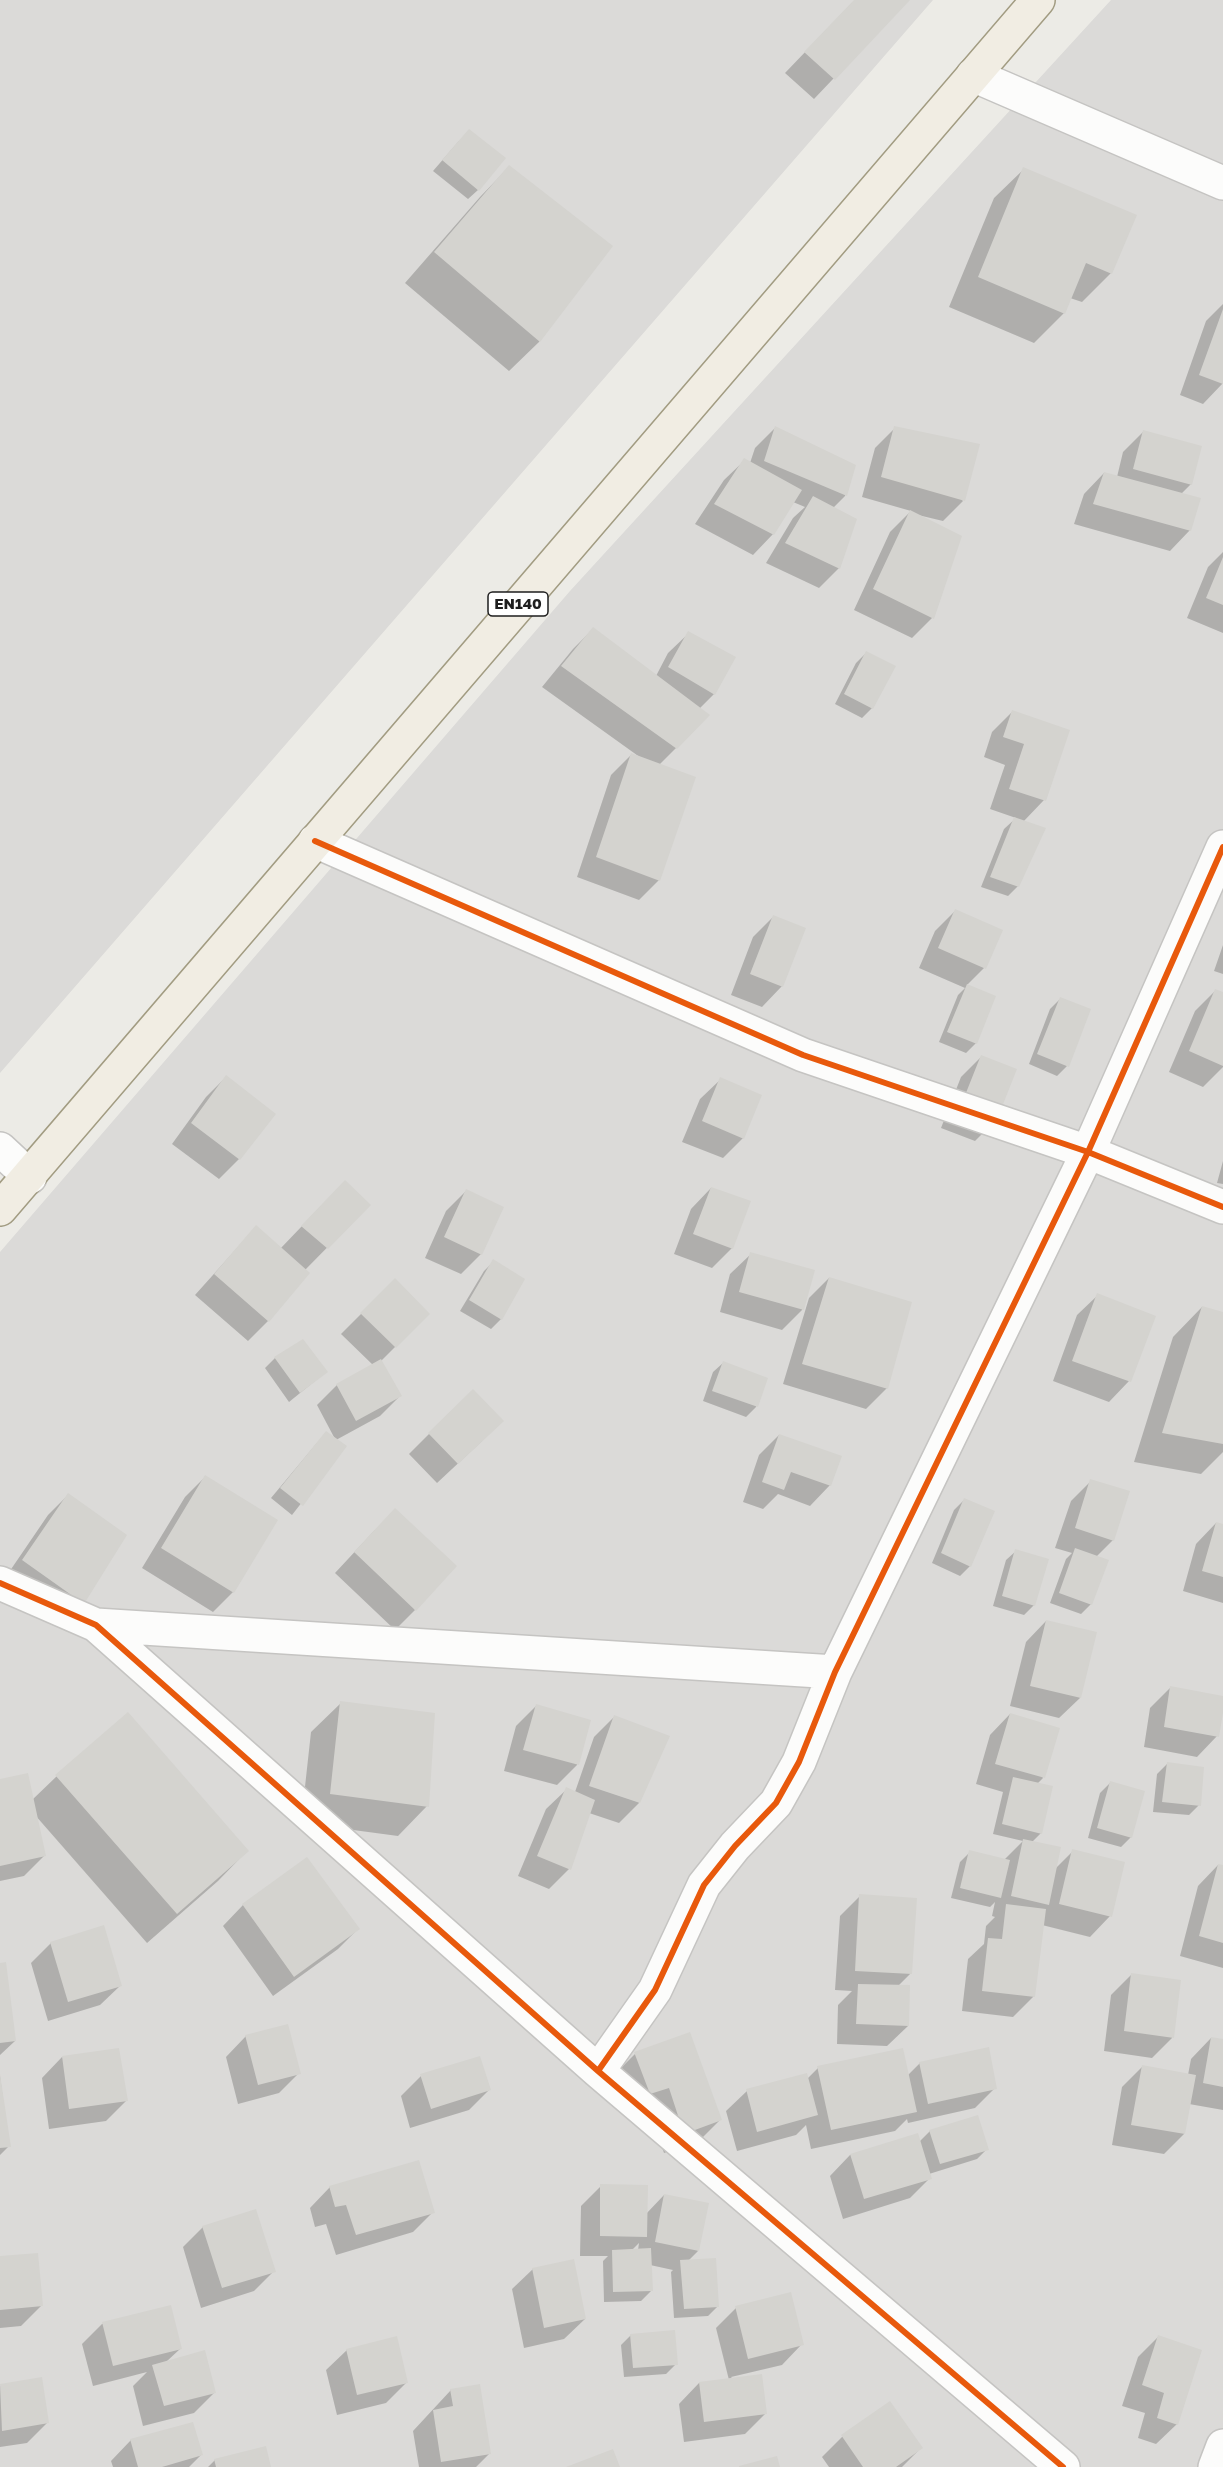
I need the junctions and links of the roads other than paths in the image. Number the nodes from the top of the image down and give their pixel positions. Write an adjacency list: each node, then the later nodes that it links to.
1 (1038, 0): 2 (main road, EN140)
2 (973, 75): 3 (street); 4 (main road, EN140)
3 (1223, 183)
4 (315, 841): 7 (street); 8 (main road, EN140)
5 (1223, 847): 7 (street)
6 (0, 1149): 8 (street)
7 (1088, 1152): 9 (street); 13 (street)
8 (30, 1177): 10 (main road, EN140)
9 (1223, 1207)
10 (0, 1209)
11 (0, 1583): 12 (street)
12 (96, 1625): 13 (street); 14 (street)
13 (835, 1672): 14 (street)
14 (597, 2071): 16 (street)
15 (1223, 2446): 17 (street)
16 (1063, 2467)
17 (1215, 2467)

